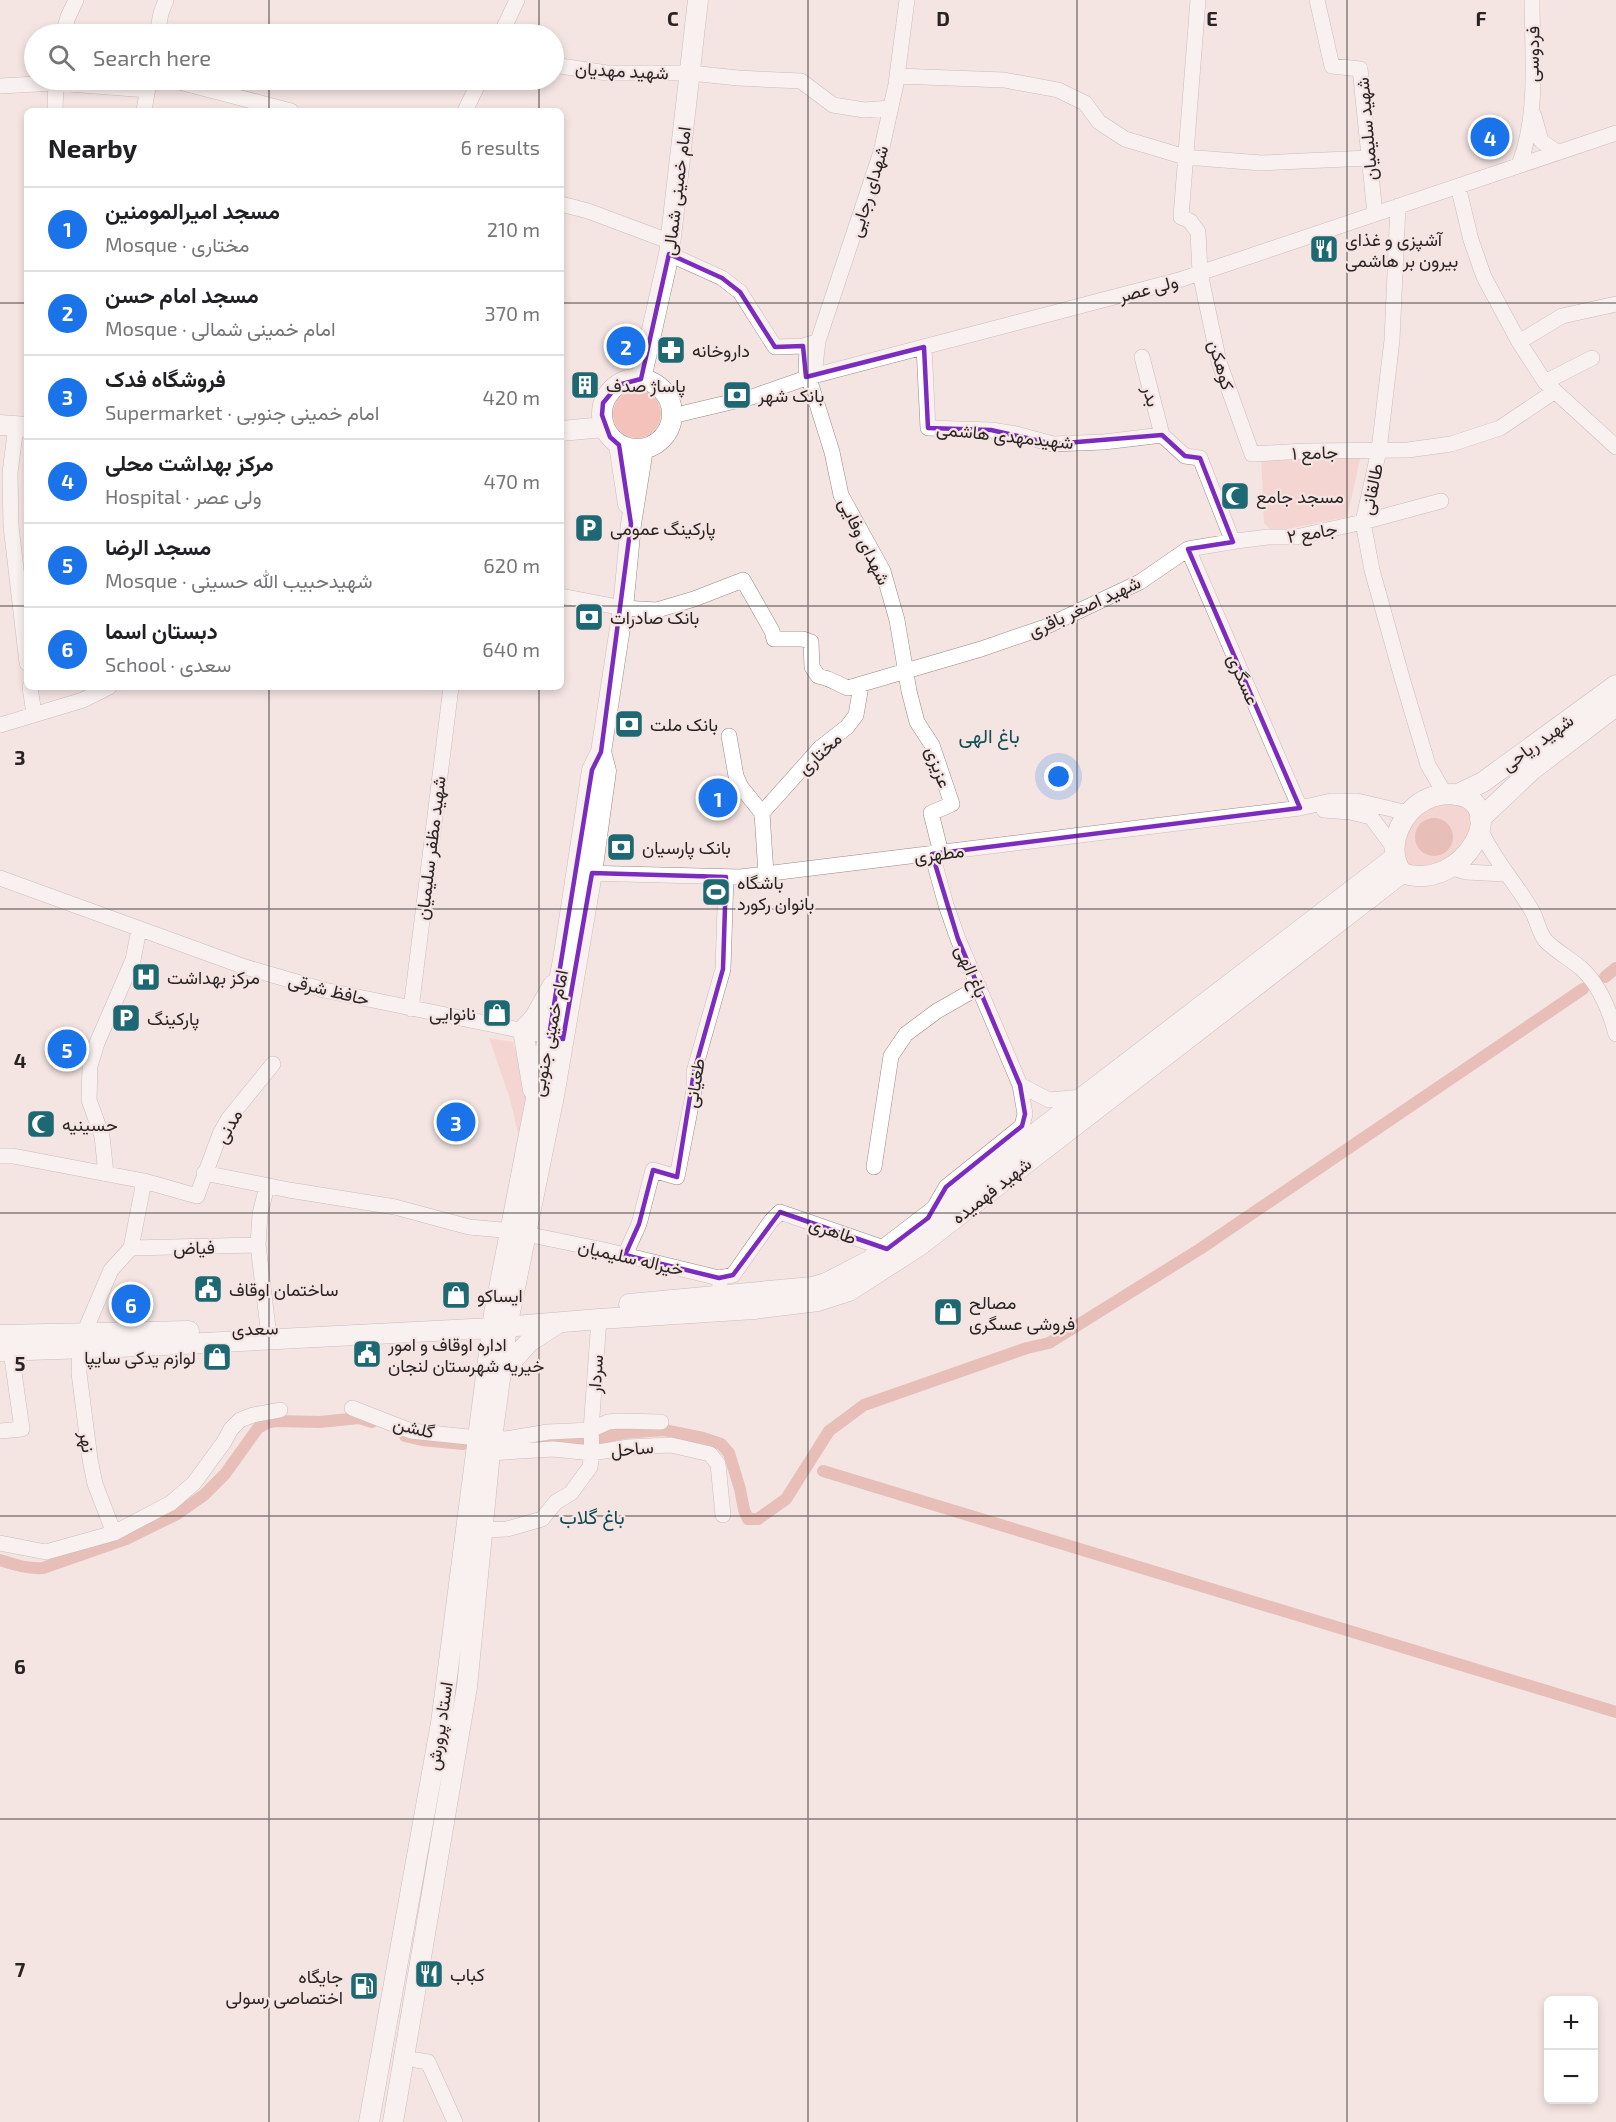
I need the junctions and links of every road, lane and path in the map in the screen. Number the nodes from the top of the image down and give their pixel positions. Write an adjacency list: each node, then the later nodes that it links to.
1 (76, 0): 9 (street)
2 (166, 0): 10 (street)
3 (517, 0): 11 (street)
4 (699, 0): 13 (main road, امام خمینی شمالی)
5 (907, 0): 14 (street, شهدای رجایی)
6 (1198, 0): 29 (street)
7 (1317, 0): 30 (street, شهید سلیمیان)
8 (1532, 0): 26 (street, فردوسی)
9 (66, 24)
10 (159, 24)
11 (506, 24)
12 (564, 67): 13 (street, شهید مهدیان)
13 (690, 73): 25 (street, شهید مهدیان); 36 (main road, امام خمینی شمالی)
14 (897, 76): 25 (street, شهدای رجایی); 29 (street)
15 (24, 84): 16 (street)
16 (0, 86)
17 (56, 90): 21 (street)
18 (147, 90): 22 (street)
19 (210, 90): 23 (street)
20 (475, 90): 24 (street)
21 (55, 108)
22 (144, 108)
23 (279, 108)
24 (466, 108)
25 (891, 108): 39 (street, شهدای رجایی)
26 (1531, 108): 28 (street, فردوسی); 31 (street, فردوسی)
27 (1616, 133): 28 (street, ولی عصر)
28 (1557, 152): 31 (street, ولی عصر)
29 (1185, 157): 30 (street); 37 (street, کوهکن)
30 (1368, 158): 35 (street, شهید سلیمیان)
31 (1519, 165): 32 (street, ولی عصر)
32 (1458, 186): 34 (street, ولی عصر); 40 (street)
33 (564, 205): 36 (street)
34 (1398, 206): 35 (street, ولی عصر); 56 (street, طالقانی)
35 (1375, 214): 37 (street, ولی عصر)
36 (670, 248): 41 (street); 46 (main road, امام خمینی شمالی)
37 (1200, 273): 42 (street, ولی عصر); 57 (street, کوهکن)
38 (1616, 304): 40 (street)
39 (818, 341): 41 (street); 45 (street, شهدای رجایی)
40 (1520, 342): 47 (street)
41 (803, 346): 45 (street, شهدای وفایی)
42 (924, 347): 45 (street, ولی عصر); 52 (street, شهیدمهدی هاشمی)
43 (1142, 357): 52 (street, بدر)
44 (1592, 358): 47 (street, جامع ۱)
45 (809, 376): 48 (street, ولی عصر); 67 (street, شهدای وفایی)
46 (641, 379): 48 (main road); 50 (main road)
47 (1550, 386): 54 (street); 56 (street, جامع ۱)
48 (672, 416): 55 (main road)
49 (14, 426): 66 (street)
50 (604, 427): 51 (main road); 53 (main road)
51 (564, 431)
52 (1162, 435): 62 (street)
53 (620, 445): 55 (main road); 60 (main road)
54 (1616, 447)
55 (643, 449): 60 (main road)
56 (1379, 450): 57 (street, جامع ۱); 59 (street, طالقانی)
57 (1252, 454)
58 (1441, 501): 59 (street, جامع ۲)
59 (1363, 522): 61 (street, جامع ۲); 77 (street, طالقانی)
60 (631, 524): 65 (main road, امام خمینی جنوبی)
61 (1259, 538): 62 (street, شهید اصغر باقری)
62 (1233, 542): 63 (street, شهید اصغر باقری)
63 (1188, 549): 67 (street, شهید اصغر باقری); 80 (street, عسگری)
64 (564, 597): 65 (street)
65 (623, 608): 69 (street); 87 (main road, امام خمینی جنوبی)
66 (24, 637)
67 (906, 671): 69 (street, شهید اصغر باقری); 84 (street, عزیزی)
68 (1616, 685): 78 (main road, شهید ریاحی)
69 (861, 686): 81 (street, مختاری)
70 (30, 690): 74 (street)
71 (103, 690): 74 (street)
72 (451, 690): 95 (street, شهید مظفر سلیمیان)
73 (1616, 706): 83 (main road, شهید ریاحی)
74 (33, 714): 75 (street)
75 (0, 725)
76 (729, 736): 81 (street)
77 (1428, 765): 78 (street); 79 (street)
78 (1451, 795): 79 (main road); 83 (main road)
79 (1426, 800): 82 (main road)
80 (1300, 808): 82 (street); 84 (street, مطهری); 85 (street)
81 (762, 813): 88 (street)
82 (1408, 813): 85 (main road)
83 (1480, 824): 86 (main road); 89 (street)
84 (937, 854): 88 (street, مطهری); 94 (street, باغ الهی)
85 (1397, 859): 86 (main road); 101 (main road, شهید فهمیده); 116 (main road, شهید فهمیده)
86 (1450, 867): 89 (street)
87 (584, 873): 90 (street, مطهری); 93 (main road, امام خمینی جنوبی); 98 (main road, امام خمینی جنوبی)
88 (766, 874): 90 (street, مطهری)
89 (1505, 874): 97 (street)
90 (726, 877): 114 (street, طغیانی)
91 (0, 878): 92 (street, حافظ شرقی)
92 (139, 929): 95 (street, حافظ شرقی); 106 (street)
93 (563, 960): 96 (main road); 98 (main road, امام خمینی جنوبی)
94 (979, 987): 100 (street, باغ الهی); 104 (street)
95 (411, 1009): 96 (street, حافظ شرقی)
96 (523, 1030): 98 (street, حافظ شرقی); 102 (main road)
97 (1616, 1034)
98 (556, 1037): 102 (main road, امام خمینی جنوبی); 110 (main road, امام خمینی جنوبی)
99 (273, 1064): 105 (street, مدنی)
100 (1020, 1085): 101 (street); 109 (street, باغ الهی)
101 (1083, 1097): 109 (main road, شهید فهمیده)
102 (536, 1104): 110 (main road, امام خمینی جنوبی)
103 (0, 1156): 106 (street)
104 (874, 1167)
105 (204, 1173): 107 (street, مدنی); 108 (street)
106 (106, 1174): 107 (street)
107 (144, 1181): 112 (street)
108 (267, 1186): 110 (street); 111 (street)
109 (928, 1218): 113 (main road, شهید فهمیده)
110 (519, 1232): 114 (street, خیراله سلیمیان); 117 (main road, امام خمینی جنوبی)
111 (258, 1245): 112 (street, فیاض); 119 (street)
112 (131, 1248): 120 (street)
113 (887, 1249): 115 (main road, شهید فهمیده); 115 (street, طاهری)
114 (625, 1255): 115 (street, خیراله سلیمیان)
115 (720, 1287): 117 (main road, شهید فهمیده)
116 (599, 1318): 118 (main road, شهید فهمیده); 126 (street, سردار)
117 (500, 1320): 118 (main road, شهید فهمیده); 119 (main road, سعدی); 122 (main road, استاد پرورش); 128 (main road, استاد پرورش)
118 (560, 1322): 122 (main road)
119 (268, 1334): 120 (main road, سعدی)
120 (82, 1341): 121 (main road, سعدی); 132 (street, نهر)
121 (4, 1346): 127 (street)
122 (501, 1373): 128 (main road, استاد پرورش)
123 (352, 1408): 128 (street, گلشن)
124 (280, 1410): 132 (street)
125 (661, 1422): 126 (street)
126 (591, 1430): 128 (street); 129 (street, سردار)
127 (0, 1431)
128 (487, 1443): 129 (street, ساحل); 131 (main road, استاد پرورش); 134 (main road, استاد پرورش)
129 (592, 1453): 130 (street, ساحل); 131 (street)
130 (723, 1515)
131 (483, 1530): 135 (main road, استاد پرورش)
132 (114, 1533): 133 (street)
133 (0, 1543)
134 (446, 1685): 135 (main road); 139 (main road, استاد پرورش)
135 (467, 1687): 136 (main road, استاد پرورش)
136 (407, 2042): 137 (street); 138 (main road, استاد پرورش)
137 (416, 2060): 138 (street); 141 (street)
138 (402, 2075): 140 (main road, استاد پرورش)
139 (369, 2122)
140 (393, 2122)
141 (455, 2122)

